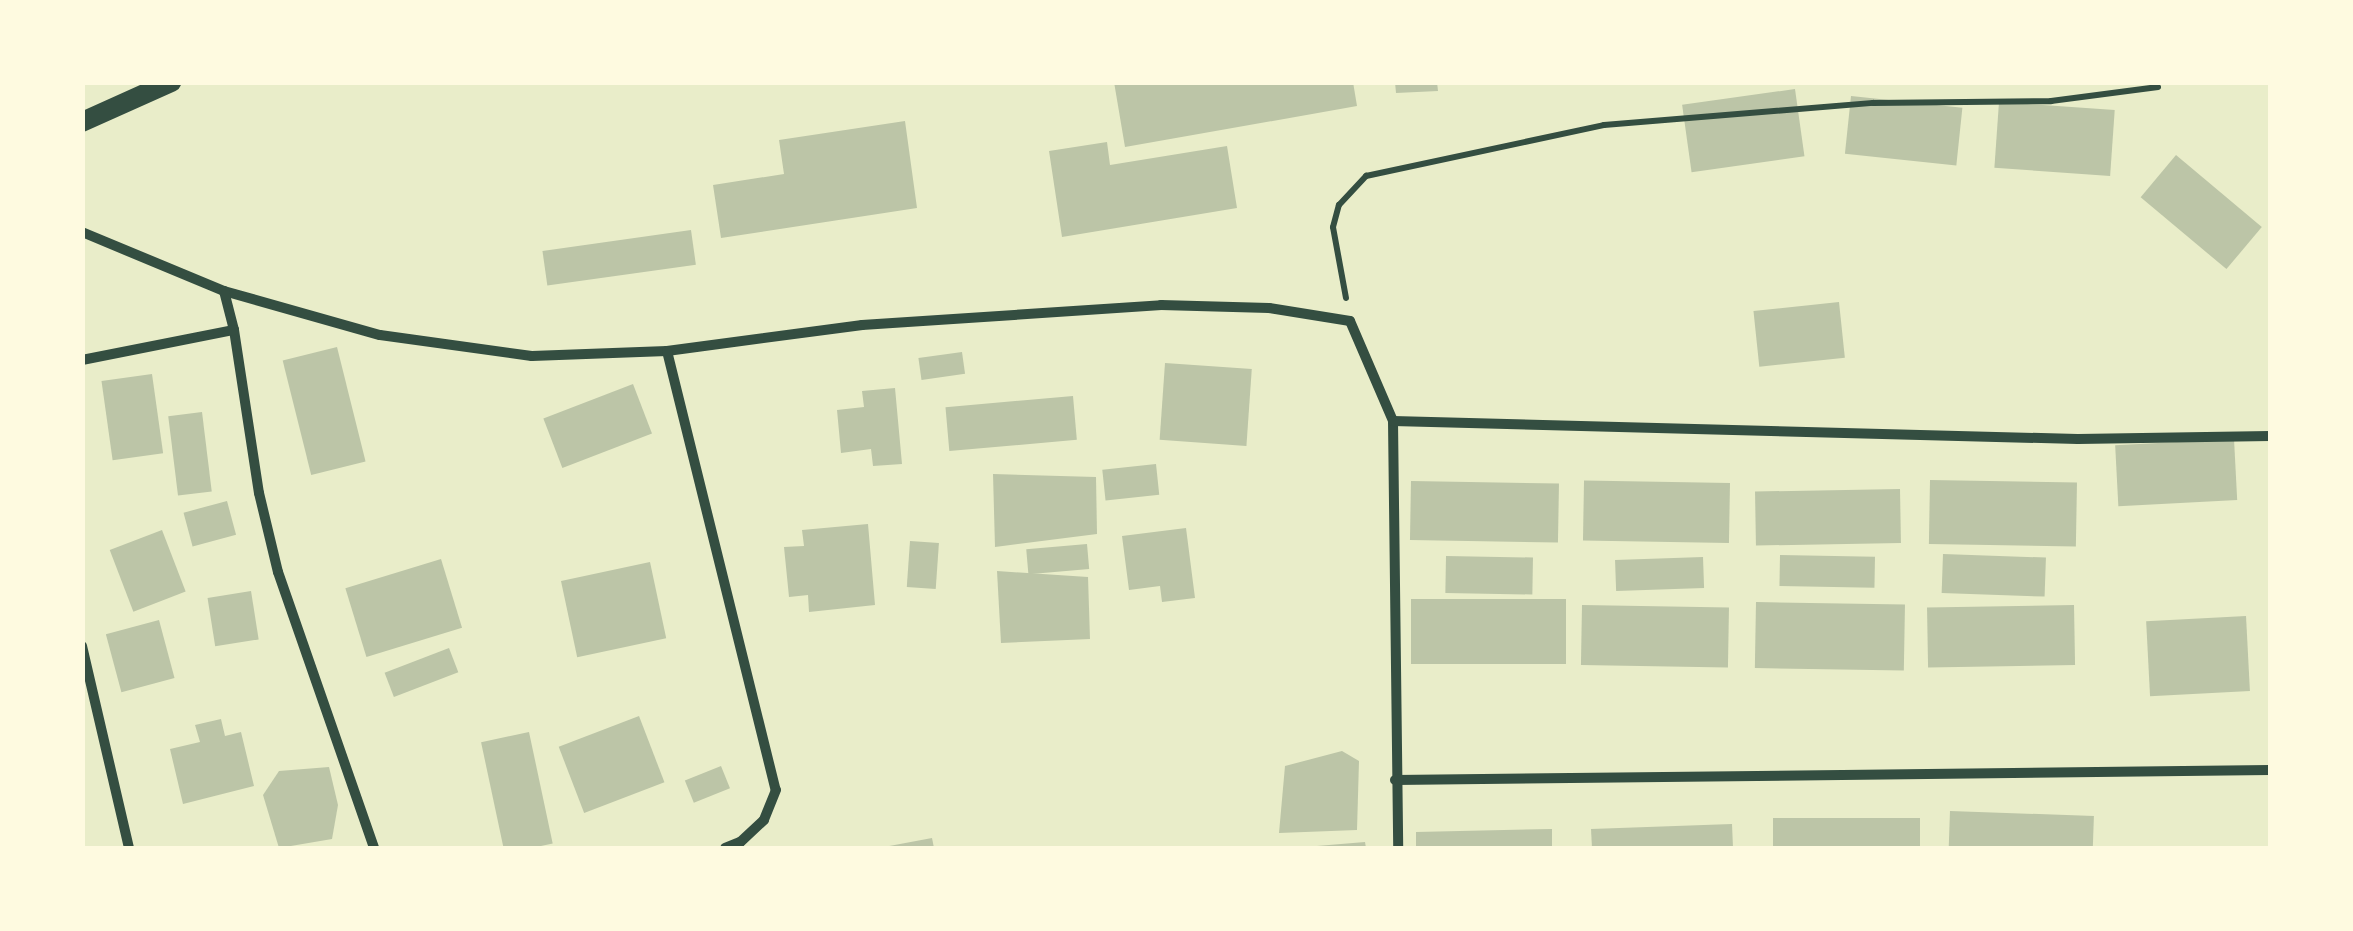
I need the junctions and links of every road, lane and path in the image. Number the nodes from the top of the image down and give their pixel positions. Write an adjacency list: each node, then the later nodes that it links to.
1 (170, 82): 3 (main road)
2 (2158, 87): 6 (path)
3 (82, 122)
4 (82, 232): 5 (street)
5 (224, 291): 7 (street); 8 (street)
6 (1350, 321): 8 (street); 10 (street)
7 (234, 330): 9 (street); 16 (street)
8 (667, 351): 17 (street)
9 (82, 360)
10 (1393, 421): 11 (street); 14 (street)
11 (2270, 436)
12 (82, 646): 15 (street)
13 (2270, 770): 14 (street)
14 (1395, 780): 18 (street)
15 (129, 848)
16 (374, 848)
17 (725, 848)
18 (1398, 848)

